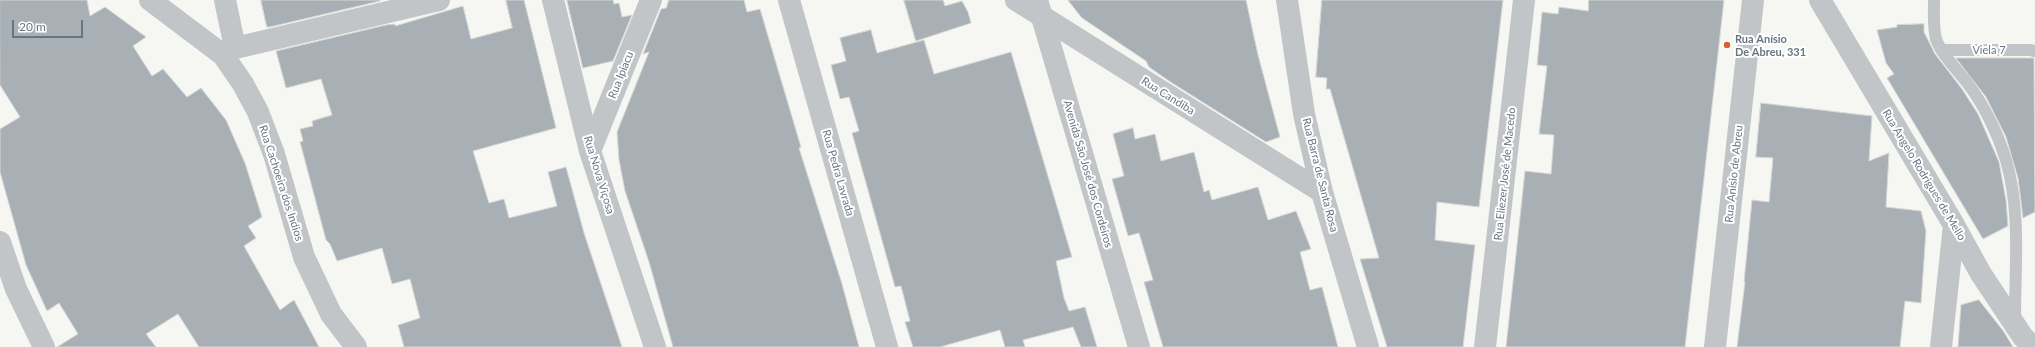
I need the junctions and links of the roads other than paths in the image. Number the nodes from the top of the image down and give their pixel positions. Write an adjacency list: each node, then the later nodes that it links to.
1 (150, 0): 15 (street)
2 (225, 0): 15 (street, Rua Cachoeira dos Indios)
3 (439, 0): 15 (street)
4 (553, 0): 17 (street, Rua Nova Viçosa)
5 (651, 0): 17 (street, Rua Ipiacu)
6 (789, 0): 25 (street, Rua Pedra Lavrada)
7 (1016, 0): 13 (street, Rua Candiba)
8 (1287, 0): 18 (street, Rua Barra de Santa Rosa)
9 (1524, 0): 28 (street, Rua Eliezer José de Macedo)
10 (1753, 0): 29 (street, Rua Anísio de Abreu)
11 (1820, 0): 19 (street, Rua Angelo Rodrigues de Mello)
12 (1934, 0): 14 (lane)
13 (1040, 9): 18 (street, Rua Candiba); 26 (street, Avenida São José dos Cordeiros)
14 (1943, 50): 16 (lane, Viela 7); 21 (lane)
15 (229, 51): 23 (street, Rua Cachoeira dos Indios)
16 (2035, 51)
17 (590, 151): 24 (street, Rua Nova Viçosa)
18 (1322, 192): 27 (street, Rua Barra de Santa Rosa)
19 (1954, 225): 21 (street, Rua Angelo Rodrigues de Mello); 30 (street)
20 (0, 242): 22 (street)
21 (2015, 325): 31 (street, Rua Angelo Rodrigues de Mello)
22 (44, 347)
23 (356, 347)
24 (655, 347)
25 (888, 347)
26 (1139, 347)
27 (1368, 347)
28 (1485, 347)
29 (1715, 347)
30 (1941, 347)
31 (2033, 347)

